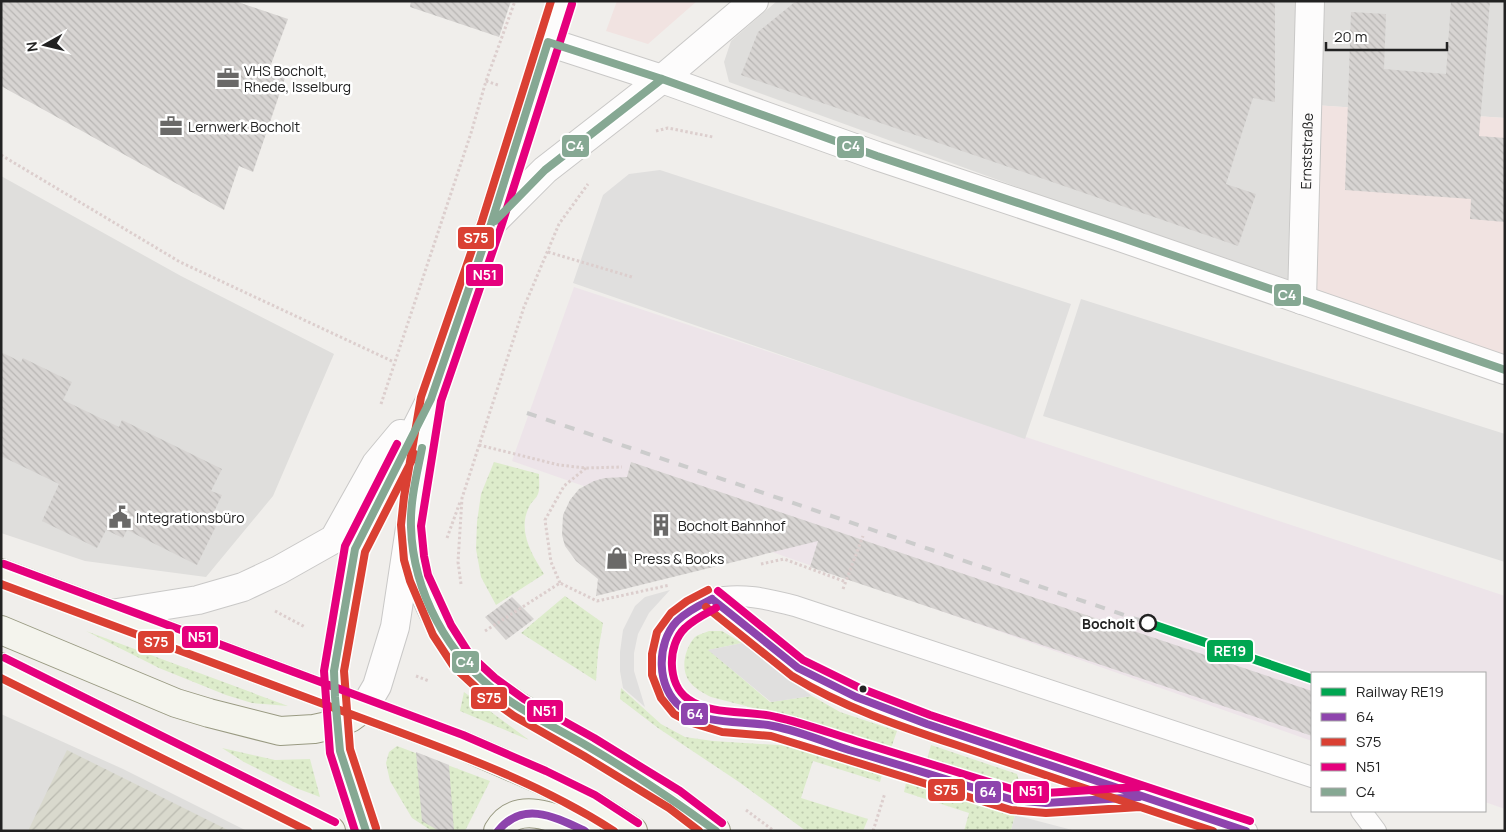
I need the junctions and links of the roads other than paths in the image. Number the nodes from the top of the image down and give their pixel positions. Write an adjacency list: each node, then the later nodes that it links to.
1 (562, 1): 4 (street)
2 (754, 1): 5 (street)
3 (1310, 1): 7 (street, Ernststraße)
4 (548, 42): 5 (street); 6 (street)
5 (662, 78): 6 (street); 7 (street)
6 (491, 224): 9 (street)
7 (1302, 300): 8 (street)
8 (1505, 370)
9 (432, 398): 10 (street); 13 (street); 17 (street)
10 (411, 526): 15 (street); 18 (street)
11 (1, 573): 13 (main road)
12 (712, 599): 20 (lane); 21 (lane); 21 (lane)
13 (111, 614): 17 (main road)
14 (1, 630): 19 (main road)
15 (462, 661): 28 (main road)
16 (1, 667): 23 (main road)
17 (335, 697): 18 (main road); 19 (main road)
18 (364, 708): 19 (main road); 27 (main road)
19 (337, 724): 24 (main road)
20 (1311, 777)
21 (1138, 797): 29 (lane)
22 (1362, 812): 30 (lane)
23 (331, 831)
24 (366, 831)
25 (498, 831): 26 (main road)
26 (586, 831)
27 (633, 831)
28 (716, 831)
29 (1247, 831)
30 (1376, 831)

